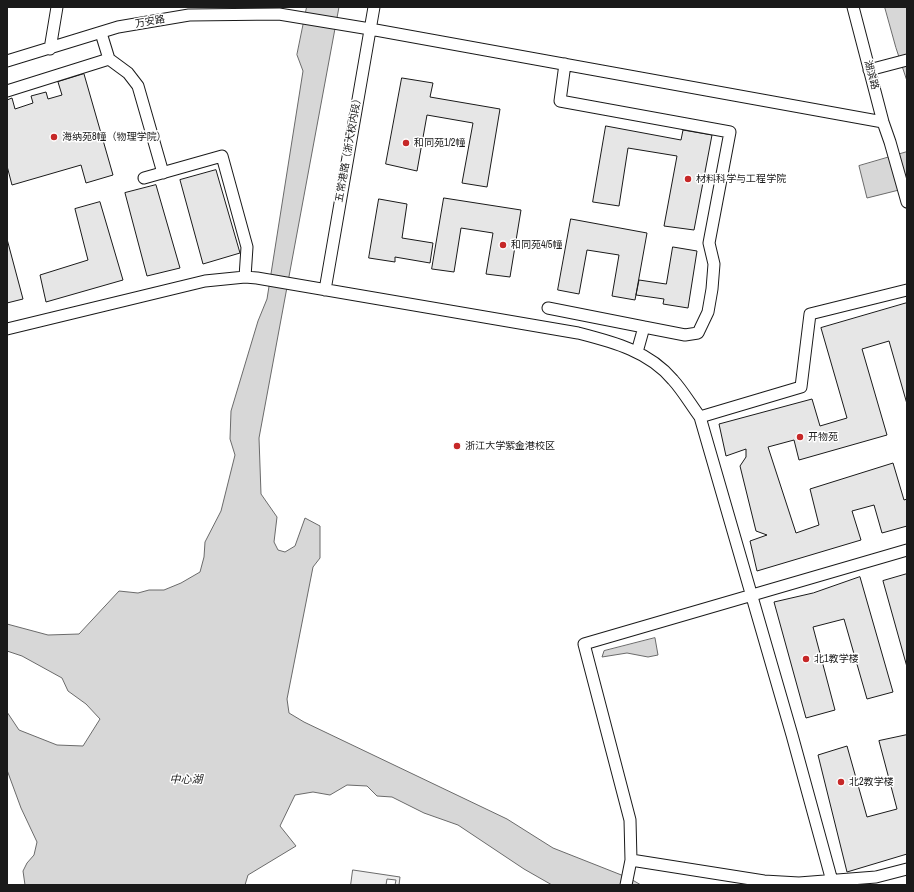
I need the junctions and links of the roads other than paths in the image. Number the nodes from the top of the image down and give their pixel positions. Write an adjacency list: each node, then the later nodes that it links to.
1 (57, 7): 7 (street)
2 (374, 7): 5 (street, 五常港路（浙大校内段）)
3 (852, 7): 12 (street, 湖滨路)
4 (280, 11): 5 (street, 万安路); 6 (street, 万安路)
5 (370, 29): 11 (street, 万安路); 19 (street, 五常港路（浙大校内段）)
6 (101, 33): 7 (street, 万安路); 8 (street)
7 (50, 48): 10 (street, 万安路)
8 (109, 59): 13 (street); 15 (street)
9 (907, 60): 12 (street)
10 (7, 61)
11 (565, 64): 14 (street, 万安路); 22 (street)
12 (874, 69): 14 (street, 湖滨路)
13 (7, 91)
14 (883, 122): 17 (street, 湖滨路)
15 (163, 173): 16 (street); 18 (street)
16 (144, 178)
17 (906, 199)
18 (245, 277): 19 (street); 23 (street)
19 (325, 290): 24 (street)
20 (907, 290): 25 (street)
21 (548, 308): 22 (street)
22 (644, 327): 24 (street)
23 (7, 329)
24 (637, 352): 25 (street)
25 (700, 417): 27 (street)
26 (907, 550): 27 (street)
27 (751, 595): 28 (street); 30 (street)
28 (631, 863): 30 (street); 32 (street)
29 (907, 869): 31 (street)
30 (832, 881): 31 (street)
31 (848, 882)
32 (626, 885)

